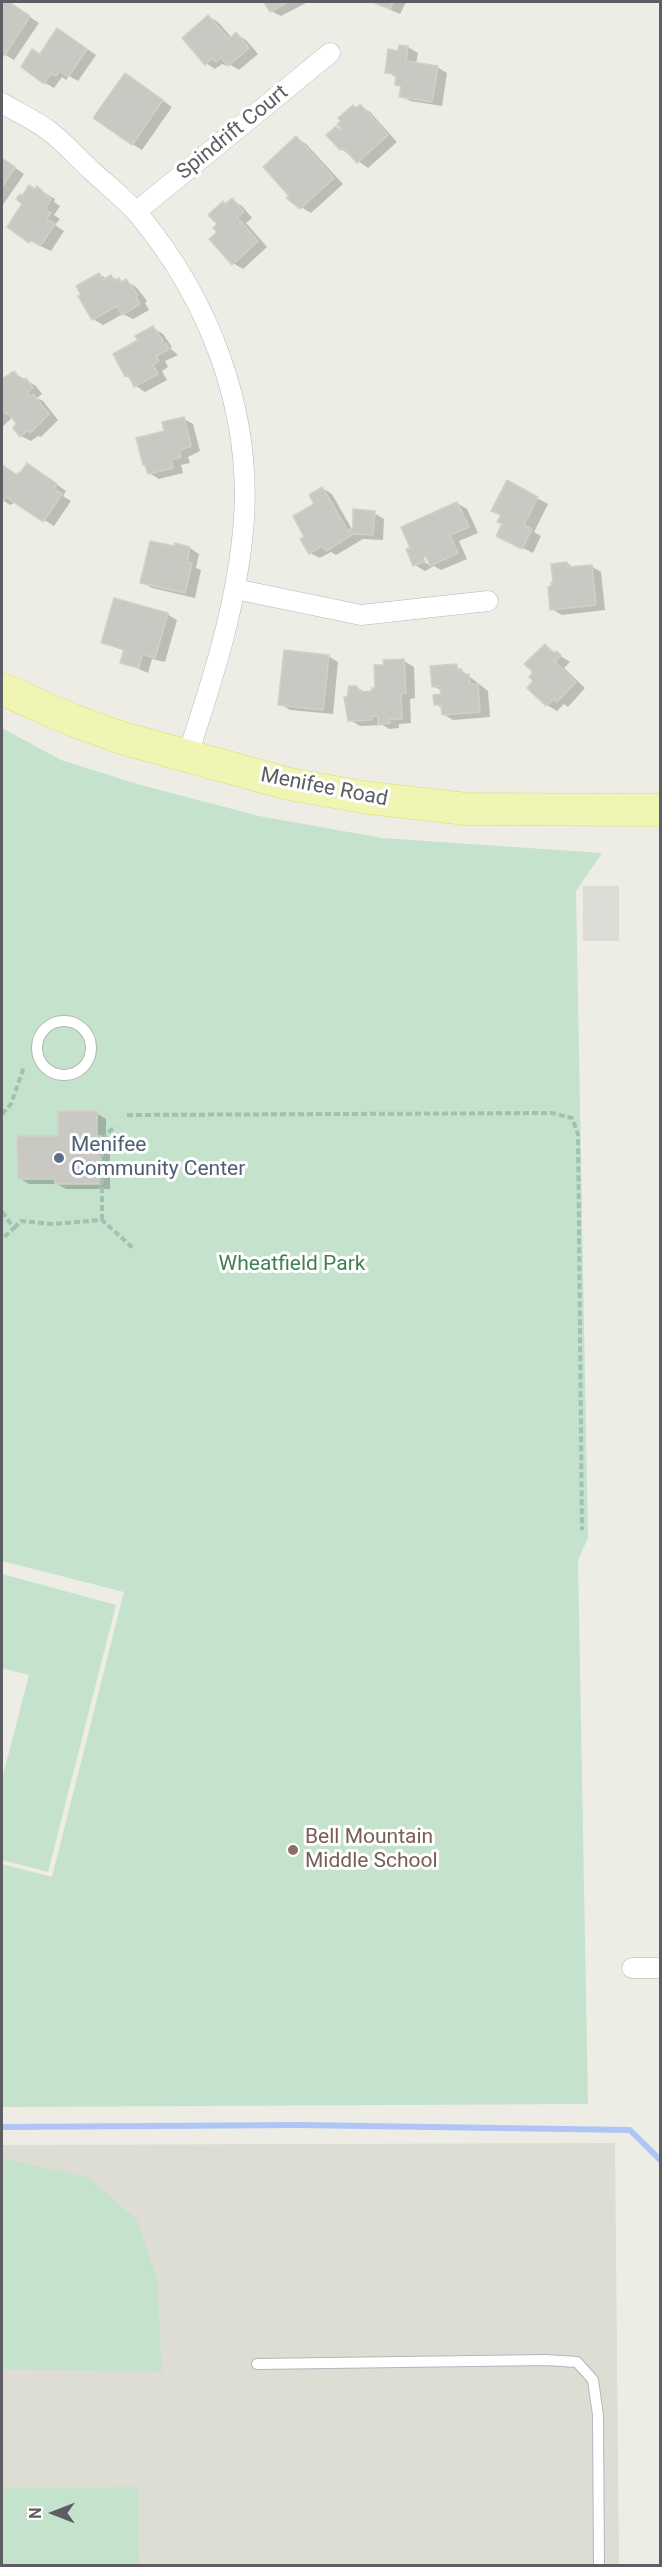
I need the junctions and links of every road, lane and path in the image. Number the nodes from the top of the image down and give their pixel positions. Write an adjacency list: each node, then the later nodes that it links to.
1 (330, 53): 3 (street, Spindrift Court)
2 (2, 103): 3 (street)
3 (136, 212): 4 (street)
4 (235, 590): 5 (street); 7 (street)
5 (488, 601)
6 (2, 689): 7 (main road, Menifee Road)
7 (187, 757): 8 (main road, Menifee Road)
8 (660, 810)
9 (91, 1057): 9 (lane)
10 (24, 1067): 11 (path)
11 (2, 1114)
12 (127, 1115): 19 (path)
13 (115, 1126): 15 (path)
14 (2, 1212): 16 (path)
15 (102, 1220): 16 (path); 18 (path)
16 (14, 1228): 17 (path)
17 (2, 1239)
18 (134, 1249)
19 (582, 1530)
20 (632, 1968): 21 (street)
21 (660, 1968)
22 (256, 2364): 23 (lane)
23 (599, 2565)

